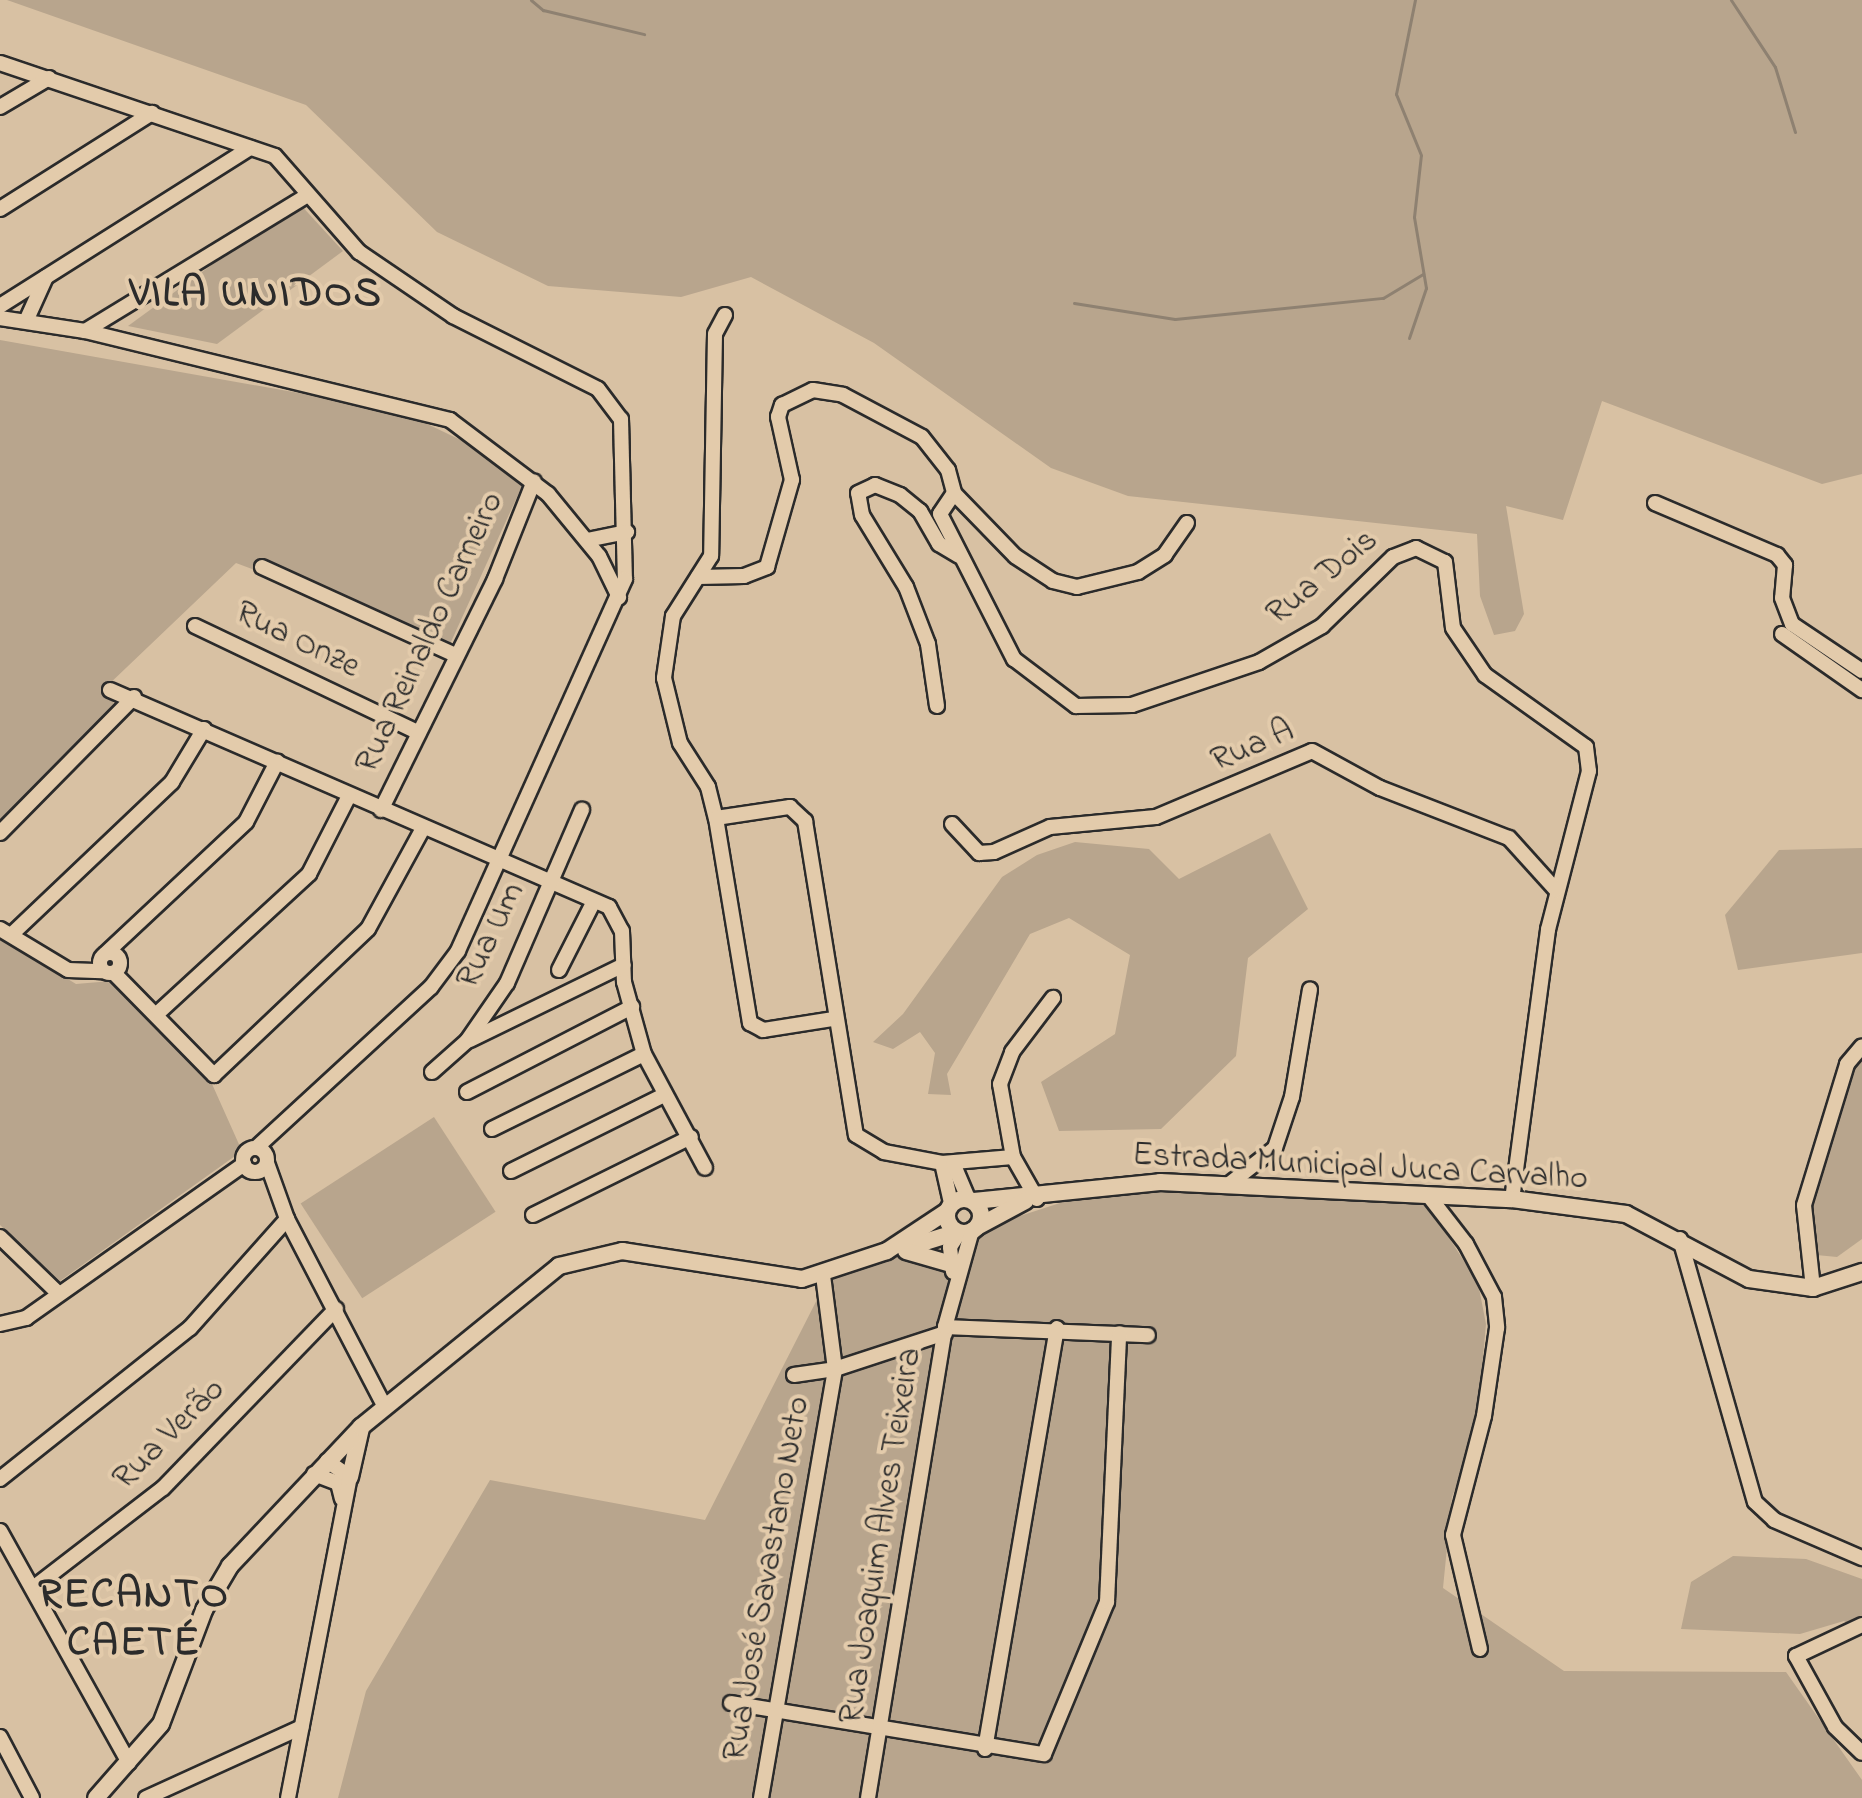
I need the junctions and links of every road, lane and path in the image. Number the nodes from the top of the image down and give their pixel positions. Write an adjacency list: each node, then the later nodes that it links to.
1 (0, 63): 2 (street)
2 (16, 69): 3 (street); 4 (street)
3 (49, 78): 4 (street); 5 (street)
4 (20, 95): 6 (street)
5 (119, 102): 7 (street); 8 (street)
6 (0, 107)
7 (152, 113): 8 (street); 9 (street)
8 (118, 134): 13 (street)
9 (214, 136): 10 (street); 11 (street)
10 (250, 148): 11 (street); 12 (street)
11 (219, 166): 14 (street)
12 (308, 195): 16 (street); 26 (street)
13 (0, 209)
14 (47, 277): 15 (street); 19 (street)
15 (0, 306)
16 (123, 311): 20 (street); 21 (street)
17 (725, 315): 30 (street)
18 (0, 318): 19 (street)
19 (27, 319): 20 (street)
20 (85, 331): 21 (street)
21 (116, 338): 22 (street)
22 (534, 481): 27 (street); 34 (street, Rua Reinaldo Carneiro)
23 (949, 498): 25 (street); 28 (street, Rua Dois); 30 (street)
24 (1655, 503): 35 (street)
25 (1187, 523)
26 (627, 532): 27 (street); 31 (street)
27 (587, 540): 31 (street)
28 (959, 556): 39 (street); 52 (street, Rua Dois)
29 (262, 567): 34 (street)
30 (698, 577): 46 (street)
31 (619, 597): 50 (street)
32 (195, 626): 41 (street, Rua Onze)
33 (1782, 634): 37 (street)
34 (457, 656): 41 (street, Rua Reinaldo Carneiro)
35 (1862, 671)
36 (110, 690): 38 (street)
37 (1862, 690)
38 (134, 697): 40 (street); 49 (street)
39 (937, 706)
40 (204, 729): 42 (street); 54 (street)
41 (417, 732): 44 (street, Rua Reinaldo Carneiro)
42 (277, 762): 43 (street); 55 (street)
43 (349, 796): 44 (street); 61 (street)
44 (381, 810): 48 (street)
45 (582, 810): 51 (street, Rua Um)
46 (716, 818): 62 (street); 62 (street)
47 (952, 824): 52 (street, Rua A)
48 (423, 828): 50 (street); 61 (street)
49 (0, 833)
50 (499, 863): 51 (street); 71 (street)
51 (550, 883): 53 (street); 63 (street, Rua Um)
52 (1556, 890): 81 (street, Rua Dois)
53 (594, 901): 56 (street); 57 (street)
54 (6, 932): 55 (street)
55 (110, 963): 61 (street)
56 (624, 965): 60 (street); 63 (street)
57 (559, 970)
58 (1310, 990): 77 (street)
59 (1053, 998): 72 (street)
60 (632, 1007): 65 (street); 67 (street)
61 (159, 1012)
62 (833, 1019): 73 (street)
63 (467, 1041): 66 (street, Rua Um)
64 (1862, 1046): 94 (street)
65 (644, 1054): 68 (street); 69 (street)
66 (432, 1072)
67 (467, 1092)
68 (664, 1095): 70 (street); 76 (street)
69 (492, 1129)
70 (691, 1137): 75 (street); 84 (street)
71 (264, 1156): 74 (street); 74 (street); 79 (street)
72 (1013, 1157): 73 (street); 80 (street)
73 (947, 1163): 82 (street); 83 (street)
74 (249, 1168): 79 (street); 95 (street)
75 (705, 1168)
76 (511, 1171)
77 (1228, 1185): 78 (street, Estrada Municipal Juca Carvalho); 80 (street, Estrada Municipal Juca Carvalho)
78 (1428, 1195): 81 (street, Estrada Municipal Juca Carvalho); 115 (street)
79 (279, 1199): 85 (street)
80 (1032, 1199): 82 (street); 86 (street)
81 (1512, 1199): 88 (street, Estrada Municipal Juca Carvalho)
82 (971, 1200): 83 (street); 86 (street)
83 (949, 1208): 86 (street); 89 (street)
84 (533, 1215)
85 (287, 1219): 96 (street); 109 (street)
86 (966, 1230): 89 (street); 90 (street); 93 (street, Rua Joaquim Alves Teixeira)
87 (0, 1237): 95 (street)
88 (1680, 1239): 94 (street, Estrada Municipal Juca Carvalho); 112 (street)
89 (894, 1251): 90 (street); 92 (street)
90 (951, 1264): 93 (street)
91 (1862, 1272): 94 (street, Estrada Municipal Juca Carvalho)
92 (823, 1275): 102 (street, Rua José Savastano Neto); 104 (street)
93 (955, 1284): 99 (street, Rua Joaquim Alves Teixeira)
94 (1813, 1288)
95 (58, 1293): 97 (street)
96 (336, 1309): 104 (street); 113 (street, Rua Verão)
97 (0, 1324)
98 (1057, 1328): 99 (street); 100 (street); 121 (street)
99 (945, 1330): 102 (street); 119 (street, Rua Joaquim Alves Teixeira)
100 (1119, 1333): 101 (street); 121 (street)
101 (1148, 1335)
102 (835, 1369): 103 (street); 117 (street, Rua José Savastano Neto)
103 (794, 1375)
104 (385, 1407): 105 (street)
105 (361, 1427): 106 (street); 108 (street)
106 (327, 1461): 107 (street); 108 (street)
107 (314, 1474): 110 (street); 123 (street)
108 (350, 1477): 110 (street)
109 (0, 1479)
110 (343, 1507): 118 (street)
111 (0, 1531): 113 (street)
112 (1862, 1558)
113 (33, 1588): 123 (street)
114 (1862, 1625): 122 (street)
115 (1480, 1649)
116 (731, 1703): 117 (street)
117 (775, 1712): 119 (street); 128 (street, Rua José Savastano Neto)
118 (302, 1727): 126 (street); 127 (street)
119 (881, 1731): 121 (street); 129 (street, Rua Joaquim Alves Teixeira)
120 (0, 1737): 124 (street)
121 (985, 1749)
122 (1862, 1753)
123 (129, 1763): 125 (street)
124 (32, 1798)
125 (96, 1798)
126 (146, 1798)
127 (288, 1798)
128 (761, 1798)
129 (868, 1798)

